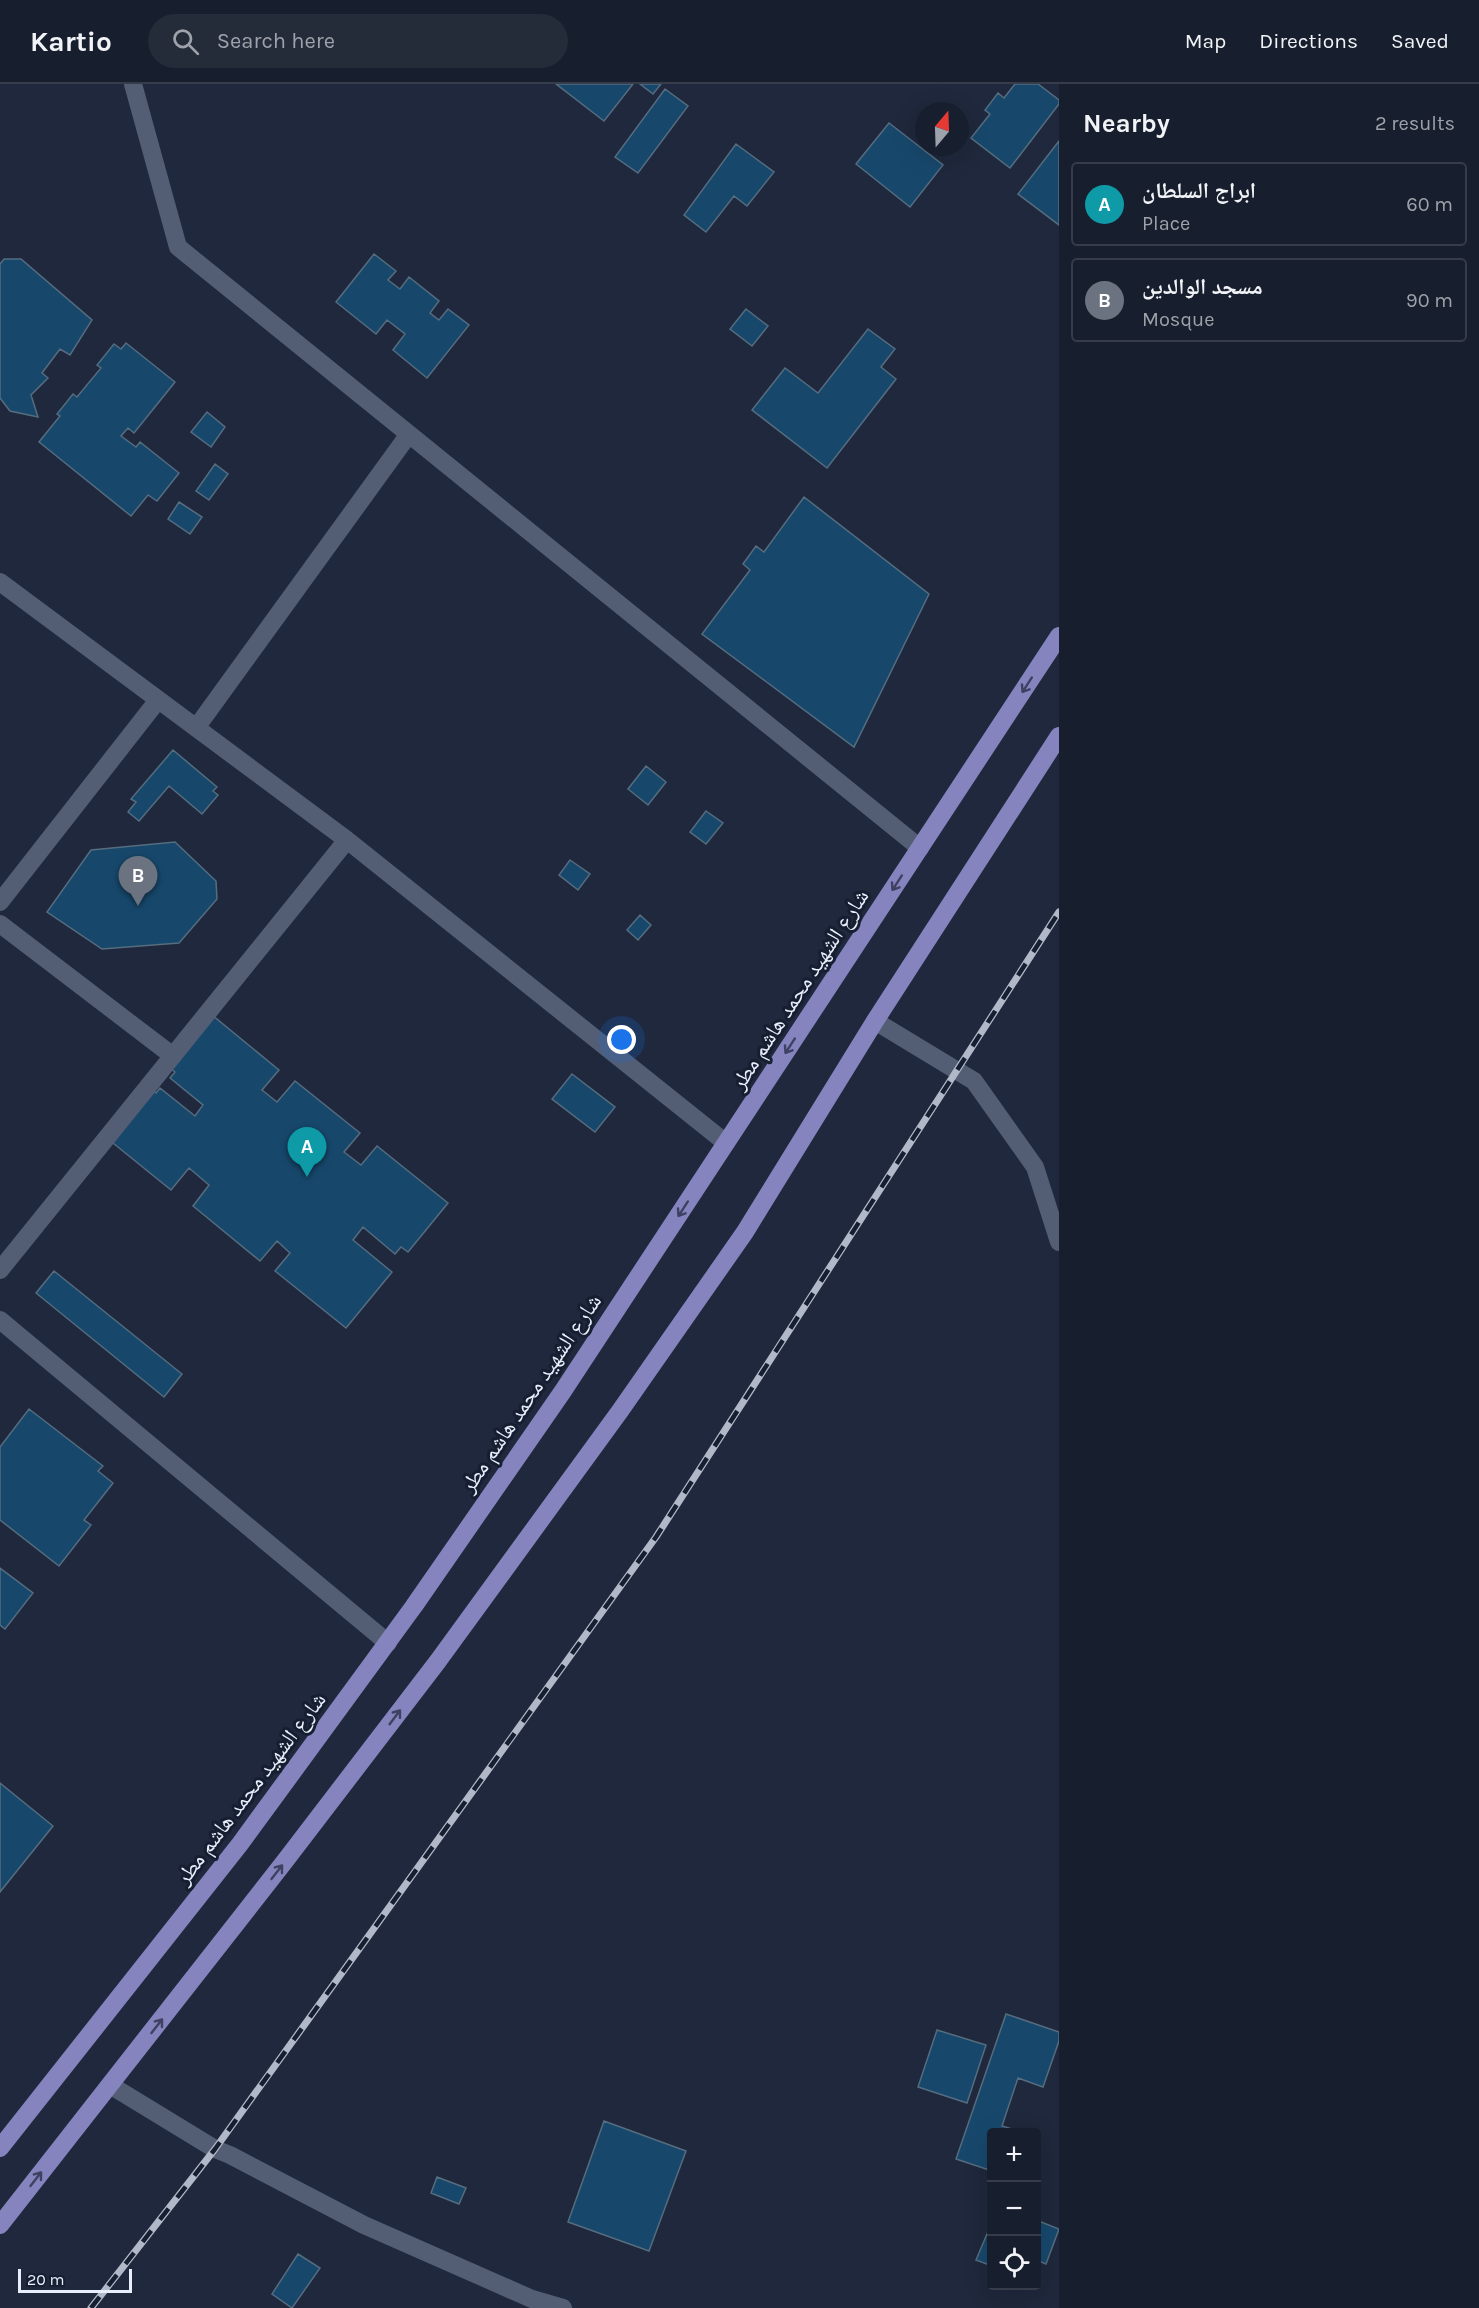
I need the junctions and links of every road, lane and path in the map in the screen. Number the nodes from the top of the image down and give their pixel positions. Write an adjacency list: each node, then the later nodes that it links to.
1 (133, 84): 2 (street)
2 (409, 434): 6 (street); 9 (street)
3 (0, 582): 5 (street)
4 (1059, 636): 9 (main road, شارع الشهيد محمد هاشم مطر, one-way to 9)
5 (158, 700): 6 (street); 10 (street)
6 (196, 728): 8 (street)
7 (1059, 736): 12 (main road)
8 (347, 840): 13 (street); 14 (street)
9 (920, 848): 14 (main road, شارع الشهيد محمد هاشم مطر, one-way to 14)
10 (0, 902)
11 (0, 924): 13 (street)
12 (876, 1021): 15 (street); 19 (main road, one-way to 12)
13 (173, 1056): 16 (street)
14 (726, 1143): 18 (main road, شارع الشهيد محمد هاشم مطر, one-way to 18)
15 (1059, 1242)
16 (0, 1270)
17 (0, 1320): 18 (street)
18 (388, 1642): 20 (main road, شارع الشهيد محمد هاشم مطر)
19 (110, 2085): 21 (main road, one-way to 19); 22 (street)
20 (2, 2141)
21 (0, 2225)
22 (563, 2308)

